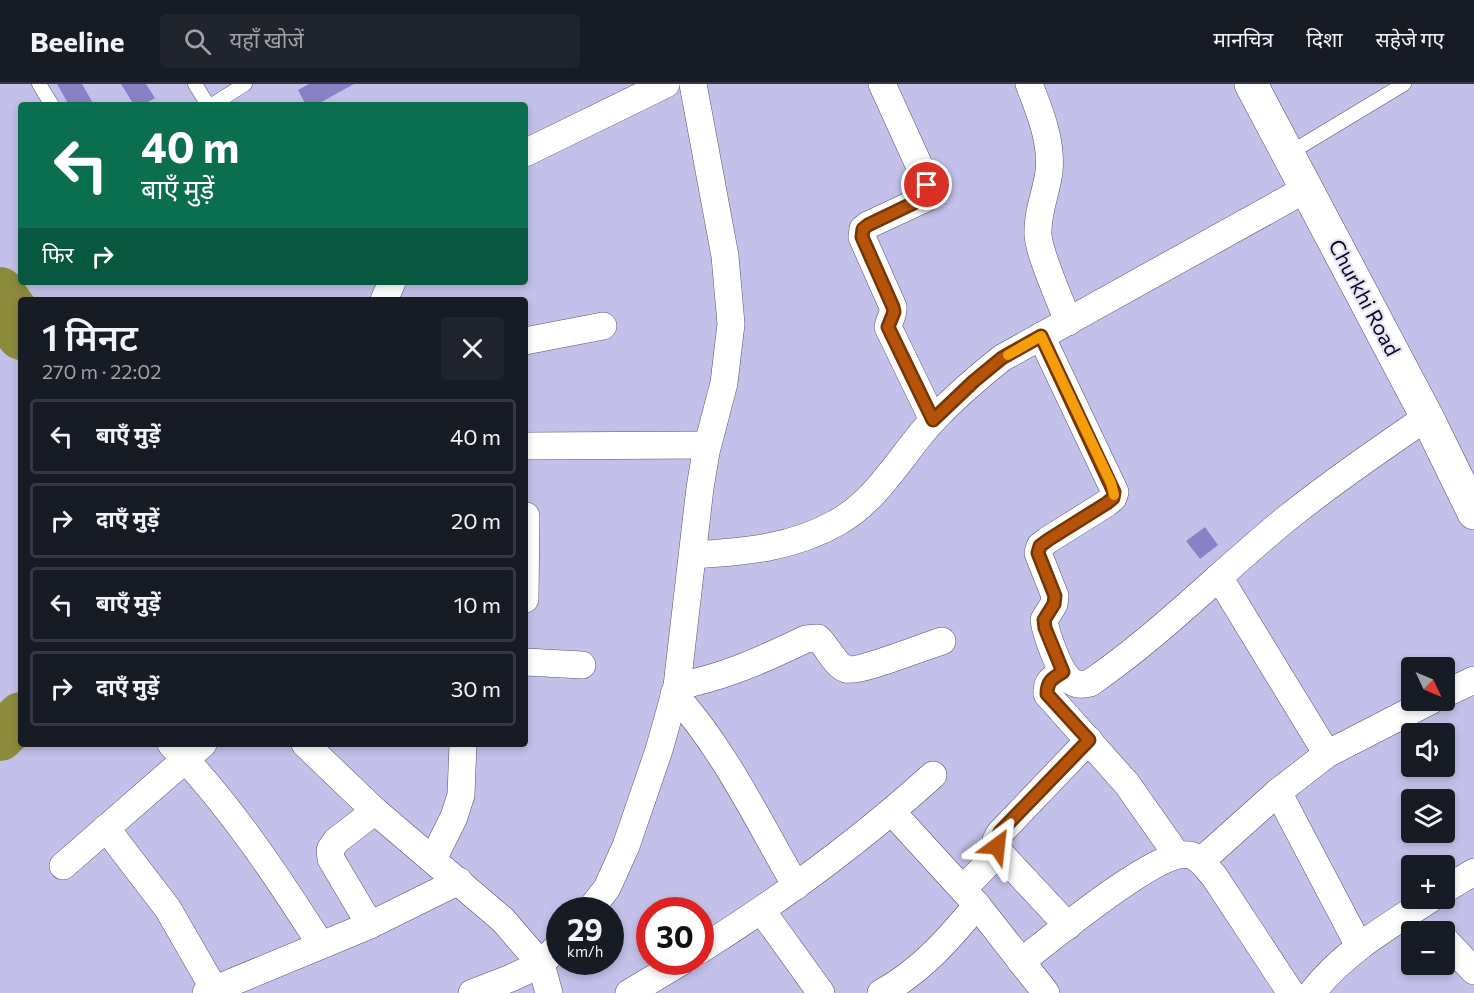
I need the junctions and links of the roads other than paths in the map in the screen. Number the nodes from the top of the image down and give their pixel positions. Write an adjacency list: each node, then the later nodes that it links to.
1 (39, 84): 10 (lane)
2 (195, 84): 11 (lane)
3 (245, 84): 12 (lane)
4 (666, 84): 13 (street)
5 (693, 84): 22 (street)
6 (882, 84): 21 (street)
7 (1029, 84): 16 (street)
8 (1251, 84): 14 (street, Churkhi Road)
9 (1404, 84): 14 (lane)
10 (50, 102)
11 (206, 102)
12 (217, 102)
13 (528, 152)
14 (1288, 154): 15 (street, Churkhi Road)
15 (1306, 189): 16 (street); 20 (street, Churkhi Road)
16 (1068, 322): 18 (street)
17 (603, 326): 19 (street)
18 (1041, 336): 21 (street); 30 (street)
19 (528, 340)
20 (1427, 417): 24 (street, Churkhi Road); 26 (street)
21 (933, 420): 25 (street)
22 (707, 445): 23 (street); 25 (street)
23 (528, 446)
24 (1474, 513)
25 (693, 555): 33 (street)
26 (1219, 577): 30 (street); 39 (street)
27 (942, 641): 33 (street)
28 (528, 662): 29 (street)
29 (582, 665)
30 (1063, 672): 35 (street)
31 (1474, 680): 32 (street)
32 (1455, 689)
33 (675, 690): 52 (street); 53 (street)
34 (1411, 711): 39 (street)
35 (1089, 740): 45 (street); 46 (street)
36 (308, 747): 42 (street)
37 (463, 747): 47 (street)
38 (187, 749): 44 (street); 60 (street)
39 (1327, 754): 41 (street)
40 (933, 775): 43 (street)
41 (1278, 792): 46 (street); 61 (street)
42 (375, 811): 47 (street); 57 (street)
43 (892, 812): 52 (street); 54 (street)
44 (106, 828): 48 (street); 68 (street)
45 (999, 852): 54 (street); 58 (street)
46 (1189, 858): 58 (street); 75 (street)
47 (433, 860): 50 (street)
48 (63, 866)
49 (1474, 872): 51 (street)
50 (459, 881): 57 (street); 65 (street)
51 (1455, 883)
52 (796, 886): 56 (street)
53 (600, 897)
54 (970, 897): 64 (street); 73 (street)
55 (1415, 909): 61 (street)
56 (762, 911): 59 (street); 72 (street)
57 (370, 925): 60 (street)
58 (1068, 926): 64 (street)
59 (714, 941)
60 (321, 945): 68 (street)
61 (1359, 946): 76 (street)
62 (1455, 951): 66 (street)
63 (546, 959): 65 (street)
64 (1021, 962): 74 (street)
65 (541, 964): 69 (street); 70 (street)
66 (1474, 971)
67 (659, 975): 71 (street)
68 (210, 991)
69 (472, 993)
70 (549, 993)
71 (629, 993)
72 (820, 993)
73 (881, 993)
74 (1046, 993)
75 (1291, 993)
76 (1312, 993)

